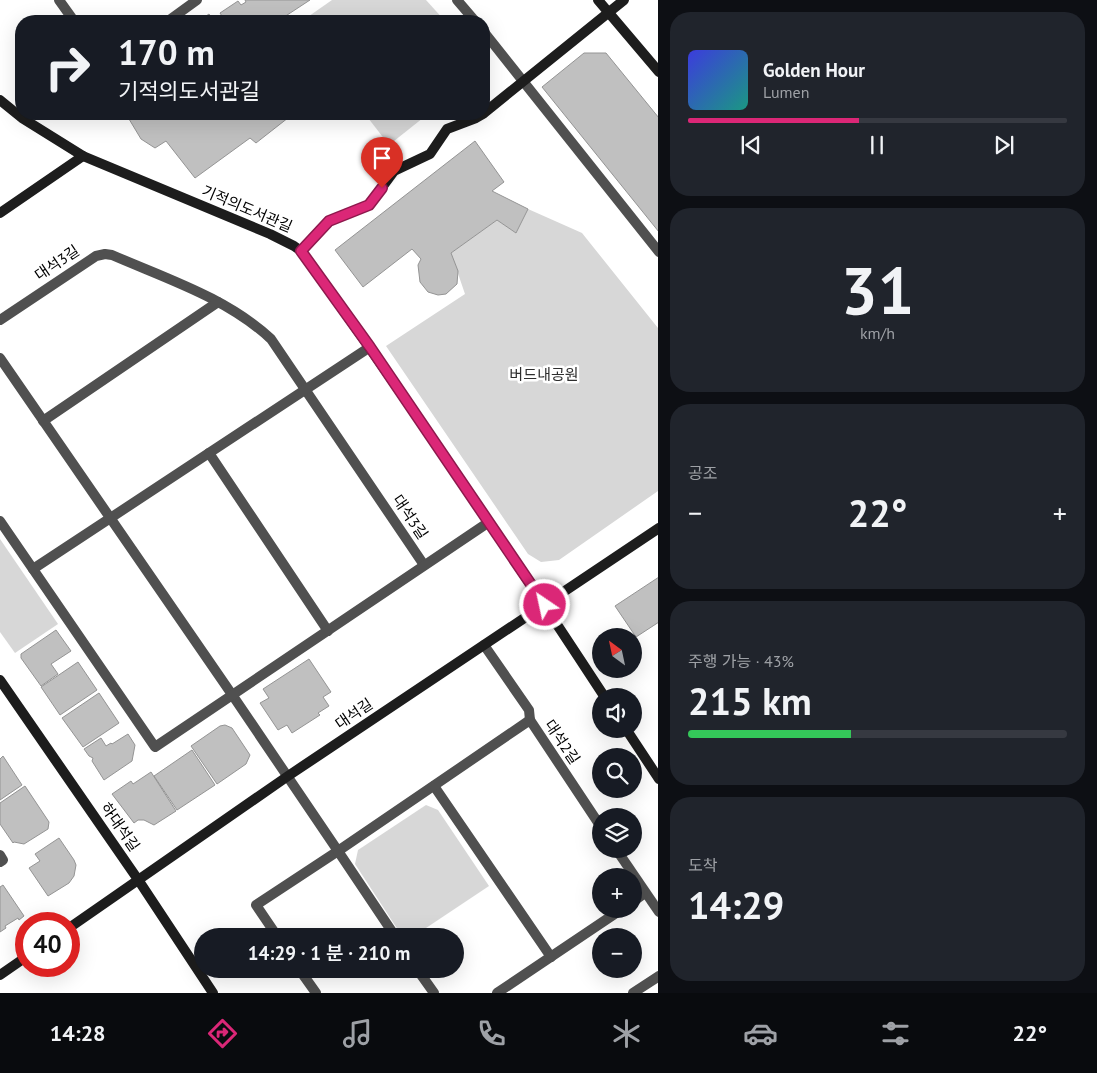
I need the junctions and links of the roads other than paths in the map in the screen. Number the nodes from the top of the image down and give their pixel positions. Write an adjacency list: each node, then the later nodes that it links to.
1 (197, 0): 8 (street)
2 (457, 0): 9 (street)
3 (598, 0): 6 (street)
4 (624, 0): 6 (street, 기적의도서관길)
5 (61, 1): 7 (street)
6 (609, 12): 11 (street); 12 (street, 기적의도서관길)
7 (70, 15)
8 (176, 15)
9 (470, 15)
10 (490, 39): 12 (street)
11 (658, 72)
12 (524, 81): 14 (street, 기적의도서관길); 21 (street)
13 (0, 100): 15 (street, 기적의도서관길)
14 (490, 108)
15 (15, 112)
16 (25, 120): 18 (street, 기적의도서관길)
17 (471, 120): 20 (street, 기적의도서관길)
18 (83, 156): 19 (street); 20 (street, 기적의도서관길)
19 (0, 213)
20 (301, 251): 24 (street)
21 (658, 252)
22 (218, 302): 23 (street, 대석3길); 26 (street, 대석3길); 27 (street)
23 (0, 320)
24 (370, 347): 26 (street); 31 (street)
25 (0, 358): 27 (street)
26 (306, 389): 28 (street); 33 (street, 대석3길)
27 (43, 421): 29 (street)
28 (208, 453): 29 (street); 36 (street)
29 (110, 518): 34 (street); 40 (street)
30 (0, 521): 34 (street)
31 (490, 522): 33 (street); 35 (street)
32 (658, 528): 35 (street, 대석길)
33 (424, 565): 36 (street)
34 (33, 569): 40 (street)
35 (545, 605): 37 (street, 대석길); 39 (street)
36 (328, 631): 40 (street)
37 (484, 645): 41 (street); 43 (street, 대석길)
38 (0, 680): 49 (street, 하대석길)
39 (599, 688)
40 (233, 696): 43 (street)
41 (530, 720): 45 (street, 대석2길); 46 (street, 대석2길)
42 (632, 738): 44 (street)
43 (288, 776): 47 (street); 49 (street, 대석길)
44 (658, 779)
45 (434, 786): 47 (street, 대석2길); 57 (street)
46 (592, 813)
47 (338, 851): 55 (street, 대석2길); 56 (street)
48 (622, 858): 50 (street)
49 (138, 881): 54 (street, 대석길); 63 (street, 하대석길)
50 (645, 893): 51 (street); 52 (street)
51 (642, 895)
52 (658, 912)
53 (609, 918): 57 (street)
54 (80, 921)
55 (272, 928)
56 (391, 928)
57 (551, 957): 66 (street)
58 (15, 965): 59 (street)
59 (0, 976)
60 (658, 976): 67 (street)
61 (306, 978): 64 (street)
62 (424, 978): 65 (street)
63 (213, 993)
64 (316, 993)
65 (434, 993)
66 (497, 993)
67 (633, 993)

